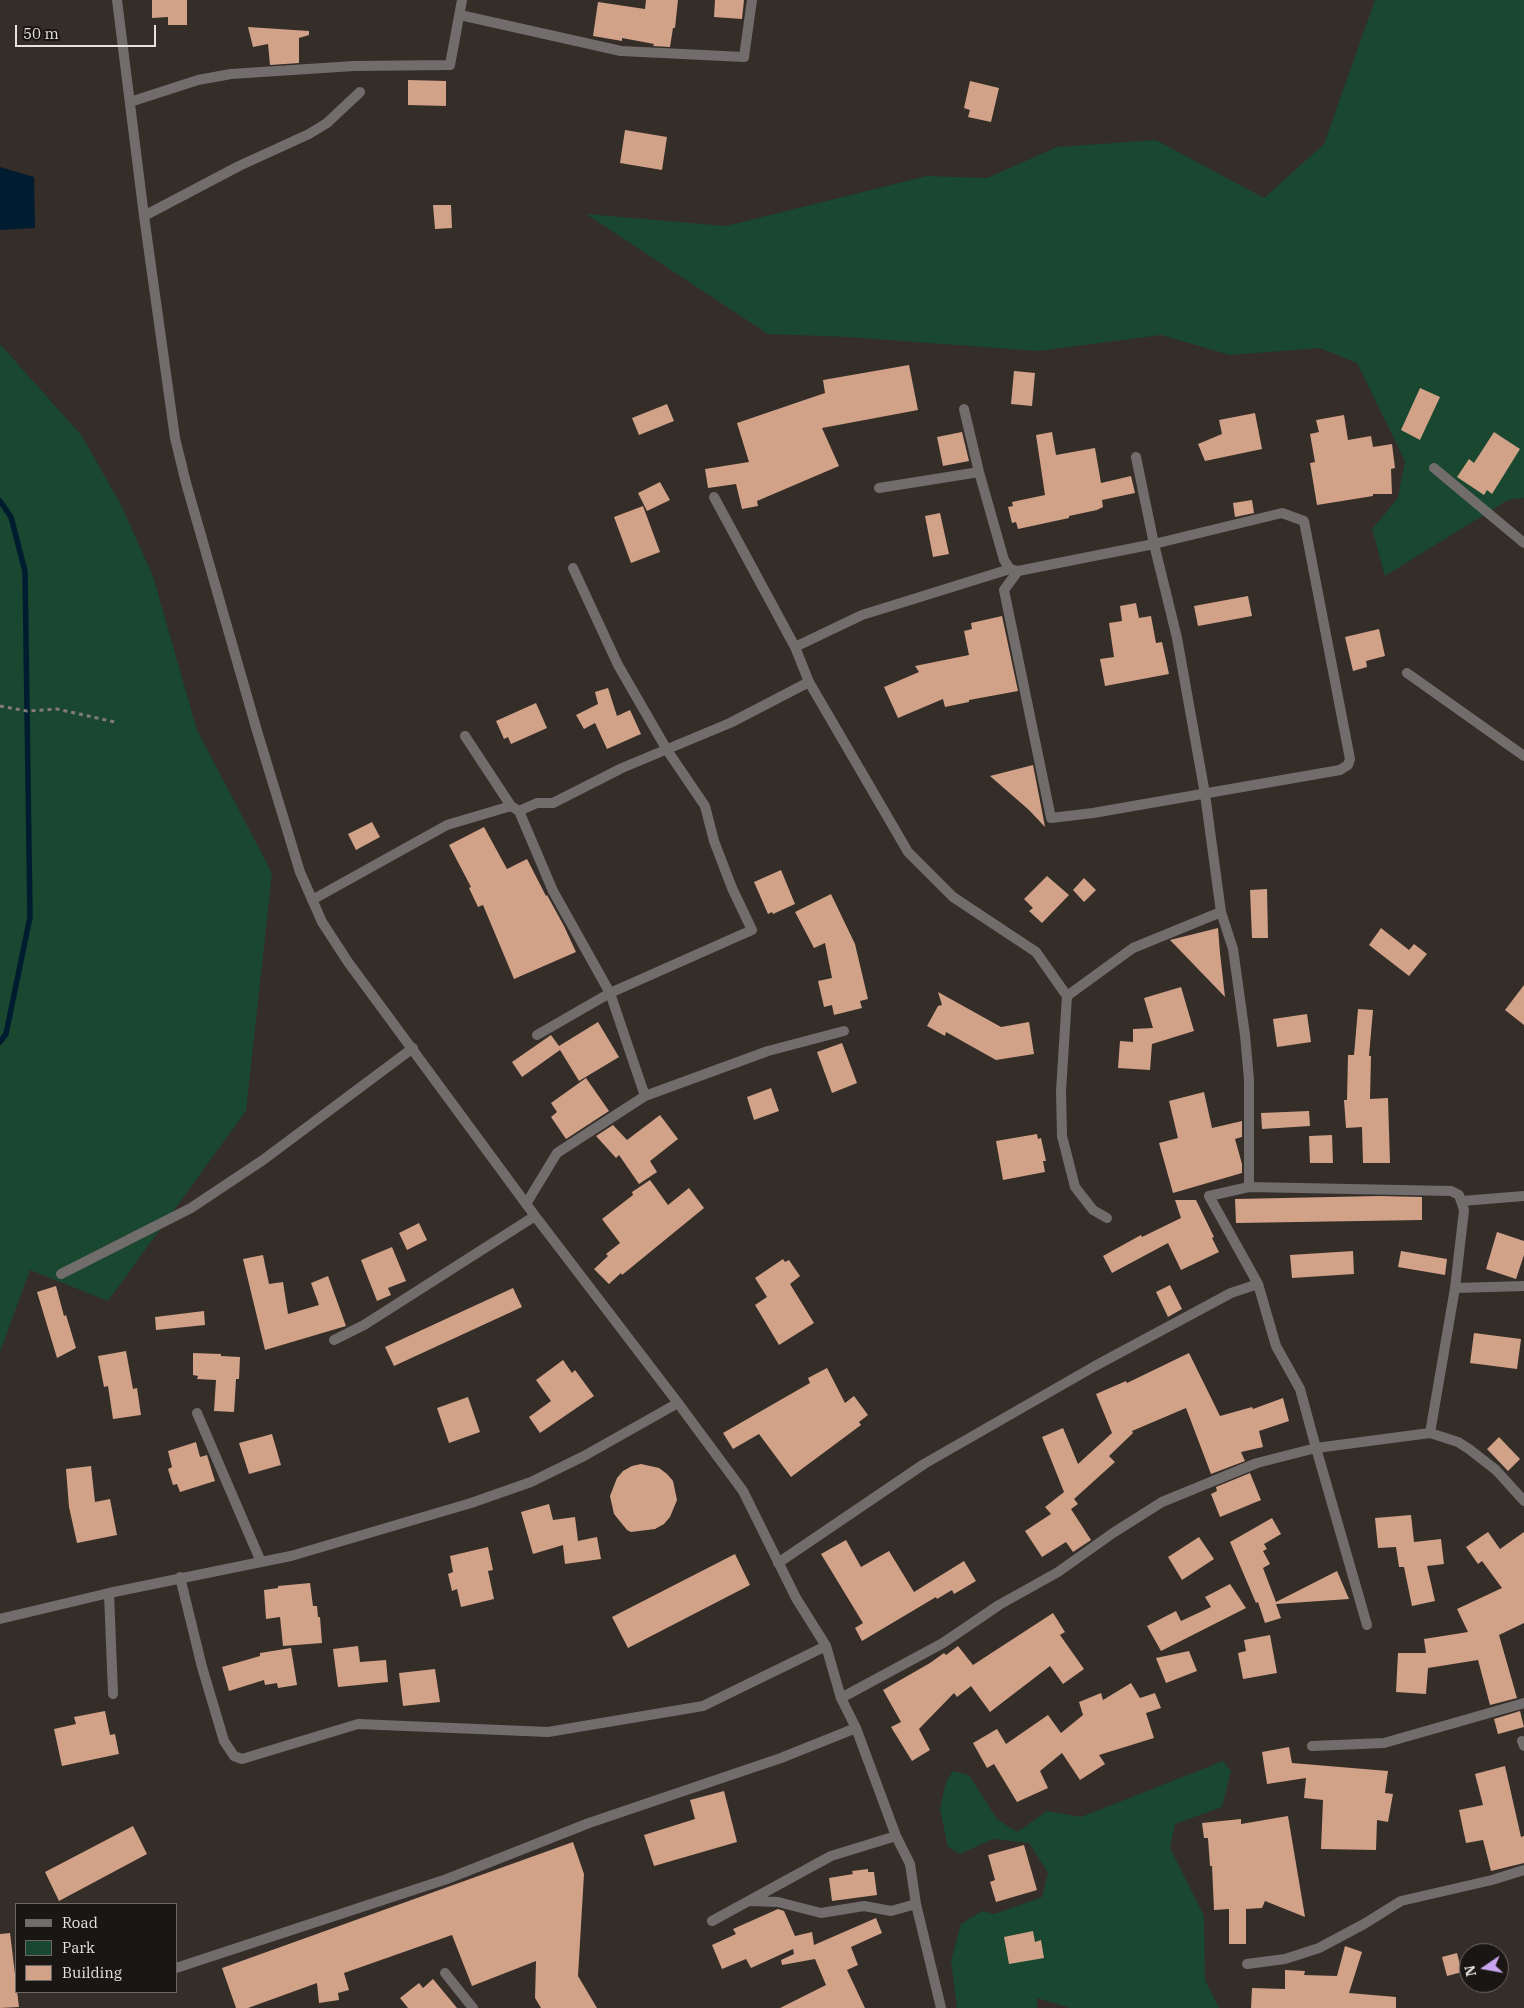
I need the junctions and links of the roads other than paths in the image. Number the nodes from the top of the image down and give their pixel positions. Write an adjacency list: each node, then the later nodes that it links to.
1 (117, 0): 6 (street)
2 (462, 0): 4 (street)
3 (752, 0): 4 (street)
4 (460, 16): 6 (street)
5 (360, 92): 7 (street)
6 (130, 102): 7 (street)
7 (144, 216): 26 (street)
8 (964, 409): 11 (street)
9 (1136, 457): 15 (street)
10 (1434, 468): 14 (street)
11 (979, 472): 12 (street); 17 (street)
12 (878, 488)
13 (714, 497): 18 (street)
14 (1524, 543)
15 (1154, 544): 17 (street); 24 (street); 24 (street)
16 (573, 568): 22 (street)
17 (1014, 570): 18 (street); 24 (street)
18 (795, 647): 20 (street)
19 (1407, 673): 23 (street)
20 (809, 682): 22 (street); 29 (street)
21 (464, 736): 25 (street)
22 (667, 750): 25 (street); 28 (street)
23 (1524, 756)
24 (1205, 794): 27 (street)
25 (515, 808): 26 (street); 28 (street)
26 (312, 900): 32 (street)
27 (1221, 912): 29 (street); 34 (street)
28 (610, 993): 31 (street); 33 (street)
29 (1067, 996): 39 (street)
30 (844, 1031): 33 (street)
31 (537, 1035)
32 (413, 1048): 37 (street); 40 (street)
33 (645, 1096): 37 (street)
34 (1250, 1187): 36 (street); 41 (street)
35 (1524, 1196): 36 (street)
36 (1462, 1201): 43 (street)
37 (526, 1204): 38 (street)
38 (535, 1216): 44 (street); 45 (street)
39 (1107, 1218)
40 (61, 1274)
41 (1258, 1284): 48 (street); 51 (street)
42 (1524, 1286): 43 (street)
43 (1454, 1288): 47 (street)
44 (334, 1340)
45 (678, 1403): 50 (street); 51 (street)
46 (197, 1414): 50 (street)
47 (1430, 1432): 48 (street); 49 (street)
48 (1316, 1448): 55 (street); 58 (street)
49 (1524, 1501)
50 (260, 1562): 52 (street)
51 (778, 1563): 56 (street)
52 (180, 1577): 53 (street); 56 (street)
53 (109, 1593): 54 (street); 57 (street)
54 (0, 1619)
55 (1367, 1625)
56 (826, 1646): 58 (street)
57 (113, 1694)
58 (842, 1698): 60 (street)
59 (1524, 1703): 61 (street)
60 (856, 1728): 62 (street); 68 (street)
61 (1312, 1746)
62 (896, 1836): 64 (street); 65 (street)
63 (1524, 1870): 67 (street)
64 (750, 1901): 65 (street); 66 (street)
65 (916, 1904): 71 (street)
66 (712, 1921)
67 (1247, 1964)
68 (178, 1967)
69 (445, 1973): 70 (street)
70 (473, 2008)
71 (941, 2008)

